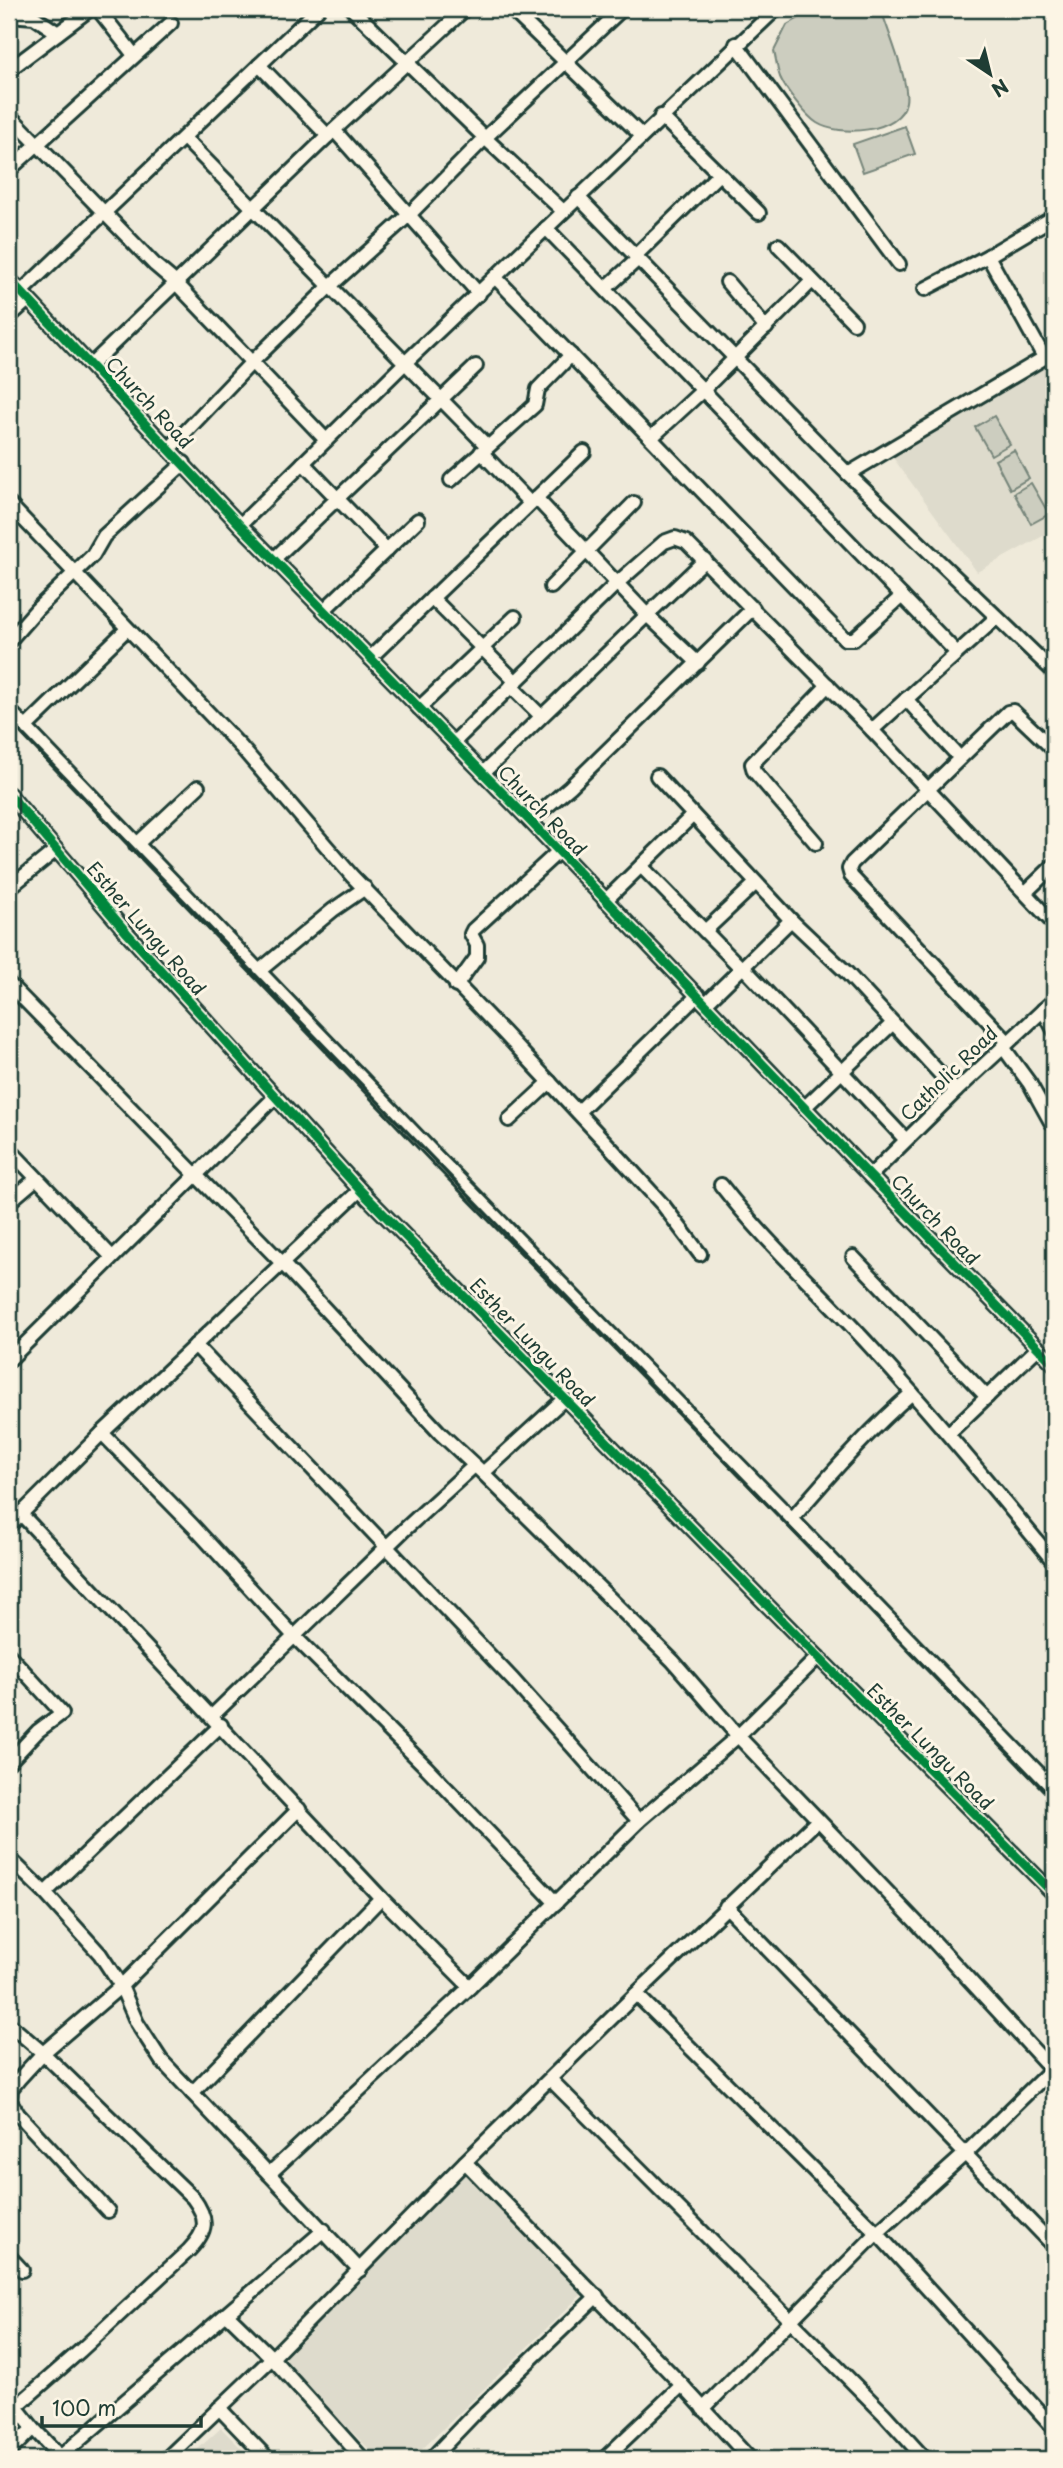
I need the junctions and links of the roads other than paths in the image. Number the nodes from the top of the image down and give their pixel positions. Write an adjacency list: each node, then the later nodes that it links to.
1 (90, 9): 11 (street)
2 (98, 9): 13 (street)
3 (318, 9): 16 (street)
4 (352, 9): 14 (street)
5 (465, 9): 14 (street)
6 (511, 9): 15 (street)
7 (622, 9): 15 (street)
8 (773, 9): 12 (street)
9 (9, 15): 11 (street)
10 (172, 23): 13 (street)
11 (58, 33): 17 (street)
12 (736, 44): 19 (street); 38 (street)
13 (134, 55): 24 (street)
14 (408, 61): 20 (street); 23 (street)
15 (566, 62): 21 (street); 23 (street)
16 (259, 65): 20 (street); 22 (street)
17 (9, 69)
18 (9, 116): 24 (street)
19 (661, 116): 21 (street); 26 (street)
20 (331, 133): 28 (street); 32 (street)
21 (641, 135): 27 (street)
22 (184, 138): 28 (street); 30 (street)
23 (485, 138): 29 (street); 32 (street)
24 (38, 143): 25 (street); 30 (street)
25 (9, 170)
26 (719, 174): 31 (street); 37 (street)
27 (578, 197): 29 (street); 37 (street)
28 (253, 210): 42 (street); 44 (street)
29 (563, 211): 34 (street)
30 (105, 212): 42 (street); 48 (street)
31 (759, 213)
32 (410, 214): 44 (street); 47 (street)
33 (1054, 216): 36 (street)
34 (546, 228): 39 (street); 45 (street)
35 (778, 245): 41 (street)
36 (988, 256): 46 (street); 52 (street)
37 (636, 257): 45 (street); 54 (street)
38 (899, 264)
39 (496, 278): 47 (street); 53 (street)
40 (9, 279): 48 (street, Church Road)
41 (812, 281): 50 (street); 51 (street)
42 (176, 282): 55 (street); 57 (street)
43 (727, 282): 51 (street)
44 (330, 286): 55 (street); 56 (street)
45 (606, 288): 59 (street)
46 (925, 289)
47 (479, 294): 56 (street)
48 (25, 296): 49 (street); 57 (street, Church Road)
49 (9, 317)
50 (853, 323)
51 (766, 328): 54 (street)
52 (1049, 354): 68 (street)
53 (571, 355): 61 (street); 64 (street)
54 (735, 358): 59 (street); 68 (street)
55 (251, 362): 62 (street); 63 (street)
56 (406, 362): 60 (street); 62 (street)
57 (91, 365): 63 (street, Church Road)
58 (476, 366): 60 (street)
59 (703, 390): 61 (street); 83 (street)
60 (440, 398): 64 (street); 70 (street)
61 (651, 438): 83 (street)
62 (326, 440): 67 (street)
63 (170, 448): 66 (street, Church Road)
64 (484, 449): 69 (street); 71 (street)
65 (584, 452): 71 (street)
66 (184, 463): 75 (street, Church Road); 80 (street)
67 (303, 463): 70 (street); 75 (street)
68 (848, 474): 89 (street)
69 (451, 480)
70 (337, 498): 76 (street); 78 (street)
71 (533, 501): 77 (street); 84 (street)
72 (634, 503): 77 (street)
73 (9, 504): 80 (street)
74 (418, 520): 76 (street)
75 (240, 525): 78 (street, Church Road)
76 (387, 550): 86 (street)
77 (586, 551): 81 (street); 82 (street)
78 (274, 559): 86 (street, Church Road)
79 (705, 560): 81 (street); 85 (street); 87 (street)
80 (74, 572): 90 (street); 91 (street)
81 (616, 584): 87 (street); 97 (street)
82 (551, 587)
83 (902, 596): 93 (street)
84 (432, 598): 92 (street); 94 (street)
85 (753, 608): 95 (street); 98 (street)
86 (324, 610): 94 (street, Church Road)
87 (647, 615): 95 (street); 102 (street)
88 (516, 617): 92 (street)
89 (996, 618): 93 (street); 96 (street)
90 (127, 629): 103 (street); 123 (street)
91 (9, 641)
92 (482, 649): 97 (street); 100 (street)
93 (957, 653): 99 (street)
94 (370, 658): 100 (street, Church Road)
95 (698, 663): 114 (street)
96 (1054, 672)
97 (513, 684): 102 (street); 105 (street)
98 (828, 685): 104 (street); 115 (street)
99 (906, 699): 104 (street); 107 (street)
100 (419, 708): 105 (street, Church Road)
101 (9, 710): 103 (street)
102 (541, 716): 108 (street)
103 (26, 727): 116 (street)
104 (872, 730): 111 (street)
105 (453, 743): 108 (street, Church Road)
106 (1054, 750): 107 (street)
107 (960, 758): 111 (street)
108 (483, 773): 114 (street, Church Road)
109 (657, 776): 113 (street)
110 (198, 787): 116 (street)
111 (928, 789): 124 (street); 138 (street)
112 (9, 794): 117 (street, Esther Lungu Road)
113 (693, 815): 120 (street); 121 (street)
114 (530, 821): 118 (street, Church Road)
115 (816, 843)
116 (136, 845): 130 (street)
117 (56, 849): 122 (street); 142 (street, Esther Lungu Road)
118 (559, 851): 125 (street, Church Road); 132 (street)
119 (1054, 865): 124 (street)
120 (641, 866): 125 (street); 128 (street)
121 (756, 883): 126 (street); 128 (street)
122 (9, 888)
123 (365, 888): 130 (street); 132 (street)
124 (1026, 892): 127 (street)
125 (606, 901): 133 (street, Church Road)
126 (791, 920): 129 (street); 136 (street)
127 (1054, 924)
128 (705, 931): 129 (street)
129 (742, 967): 133 (street); 139 (street)
130 (259, 971): 170 (street)
131 (9, 984): 149 (street)
132 (456, 986): 140 (street)
133 (702, 999): 143 (street, Church Road); 144 (street)
134 (1054, 1000): 135 (street, Catholic Road)
135 (1043, 1010): 137 (street); 138 (street, Catholic Road)
136 (893, 1023): 139 (street); 141 (street)
137 (1054, 1030)
138 (1006, 1044): 141 (street, Catholic Road); 146 (street)
139 (843, 1073): 143 (street); 147 (street)
140 (550, 1082): 144 (street); 145 (street)
141 (956, 1091): 147 (street, Catholic Road)
142 (274, 1098): 149 (street); 153 (street, Esther Lungu Road)
143 (805, 1107): 150 (street, Church Road)
144 (578, 1112): 155 (street)
145 (509, 1120)
146 (1051, 1122)
147 (906, 1140): 150 (street, Catholic Road)
148 (9, 1149): 151 (street)
149 (196, 1174): 156 (street); 158 (street)
150 (870, 1176): 160 (street, Church Road)
151 (36, 1179): 154 (street); 156 (street)
152 (722, 1185): 163 (street)
153 (360, 1190): 158 (street); 165 (street, Esther Lungu Road)
154 (9, 1202)
155 (700, 1254)
156 (111, 1256): 161 (street)
157 (853, 1257): 164 (street)
158 (283, 1264): 159 (street); 168 (street)
159 (195, 1345): 166 (street); 172 (street)
160 (1038, 1348): 162 (street, Church Road); 164 (street)
161 (9, 1360)
162 (1054, 1364)
163 (912, 1393): 167 (street); 170 (street)
164 (986, 1397): 167 (street)
165 (564, 1399): 168 (street); 176 (street, Esther Lungu Road)
166 (102, 1433): 169 (street); 174 (street)
167 (949, 1433): 173 (street)
168 (479, 1469): 172 (street); 178 (street)
169 (21, 1514): 171 (street); 177 (street)
170 (792, 1519): 180 (street)
171 (9, 1526)
172 (386, 1548): 174 (street); 183 (street)
173 (1054, 1562)
174 (294, 1636): 177 (street); 188 (street)
175 (9, 1655): 179 (street)
176 (818, 1657): 178 (street); 186 (street, Esther Lungu Road)
177 (217, 1721): 181 (street); 185 (street)
178 (738, 1736): 182 (street); 183 (street)
179 (9, 1762)
180 (1054, 1789)
181 (299, 1809): 187 (street); 190 (street)
182 (818, 1819): 189 (street); 195 (street)
183 (639, 1821): 188 (street)
184 (9, 1858): 185 (street)
185 (45, 1893): 190 (street)
186 (1054, 1894)
187 (382, 1898): 191 (street); 197 (street)
188 (556, 1903): 191 (street)
189 (726, 1906): 192 (street); 198 (street)
190 (121, 1986): 194 (street); 197 (street)
191 (470, 1987): 200 (street)
192 (636, 1994): 196 (street); 203 (street)
193 (9, 2024): 194 (street)
194 (43, 2053): 201 (street); 213 (street)
195 (1054, 2069): 198 (street)
196 (551, 2080): 199 (street); 210 (street)
197 (192, 2093): 200 (street)
198 (966, 2152): 203 (street); 204 (street)
199 (465, 2162): 207 (street); 208 (street)
200 (269, 2174): 202 (street)
201 (108, 2211)
202 (324, 2230): 207 (street); 209 (street)
203 (877, 2233): 210 (street); 217 (street)
204 (1054, 2246)
205 (9, 2256): 206 (street)
206 (22, 2270)
207 (360, 2270): 211 (street)
208 (597, 2296): 212 (street); 223 (street)
209 (227, 2314): 211 (street); 219 (street)
210 (789, 2320): 215 (street); 226 (street)
211 (272, 2358): 214 (street); 222 (street)
212 (682, 2385): 215 (street); 224 (street)
213 (13, 2402): 216 (street)
214 (219, 2408): 220 (street); 221 (street)
215 (704, 2409): 225 (street)
216 (33, 2428): 218 (street); 219 (street)
217 (1054, 2428)
218 (9, 2452)
219 (61, 2458)
220 (166, 2459)
221 (268, 2459)
222 (363, 2459)
223 (431, 2459)
224 (604, 2459)
225 (750, 2459)
226 (925, 2459)

